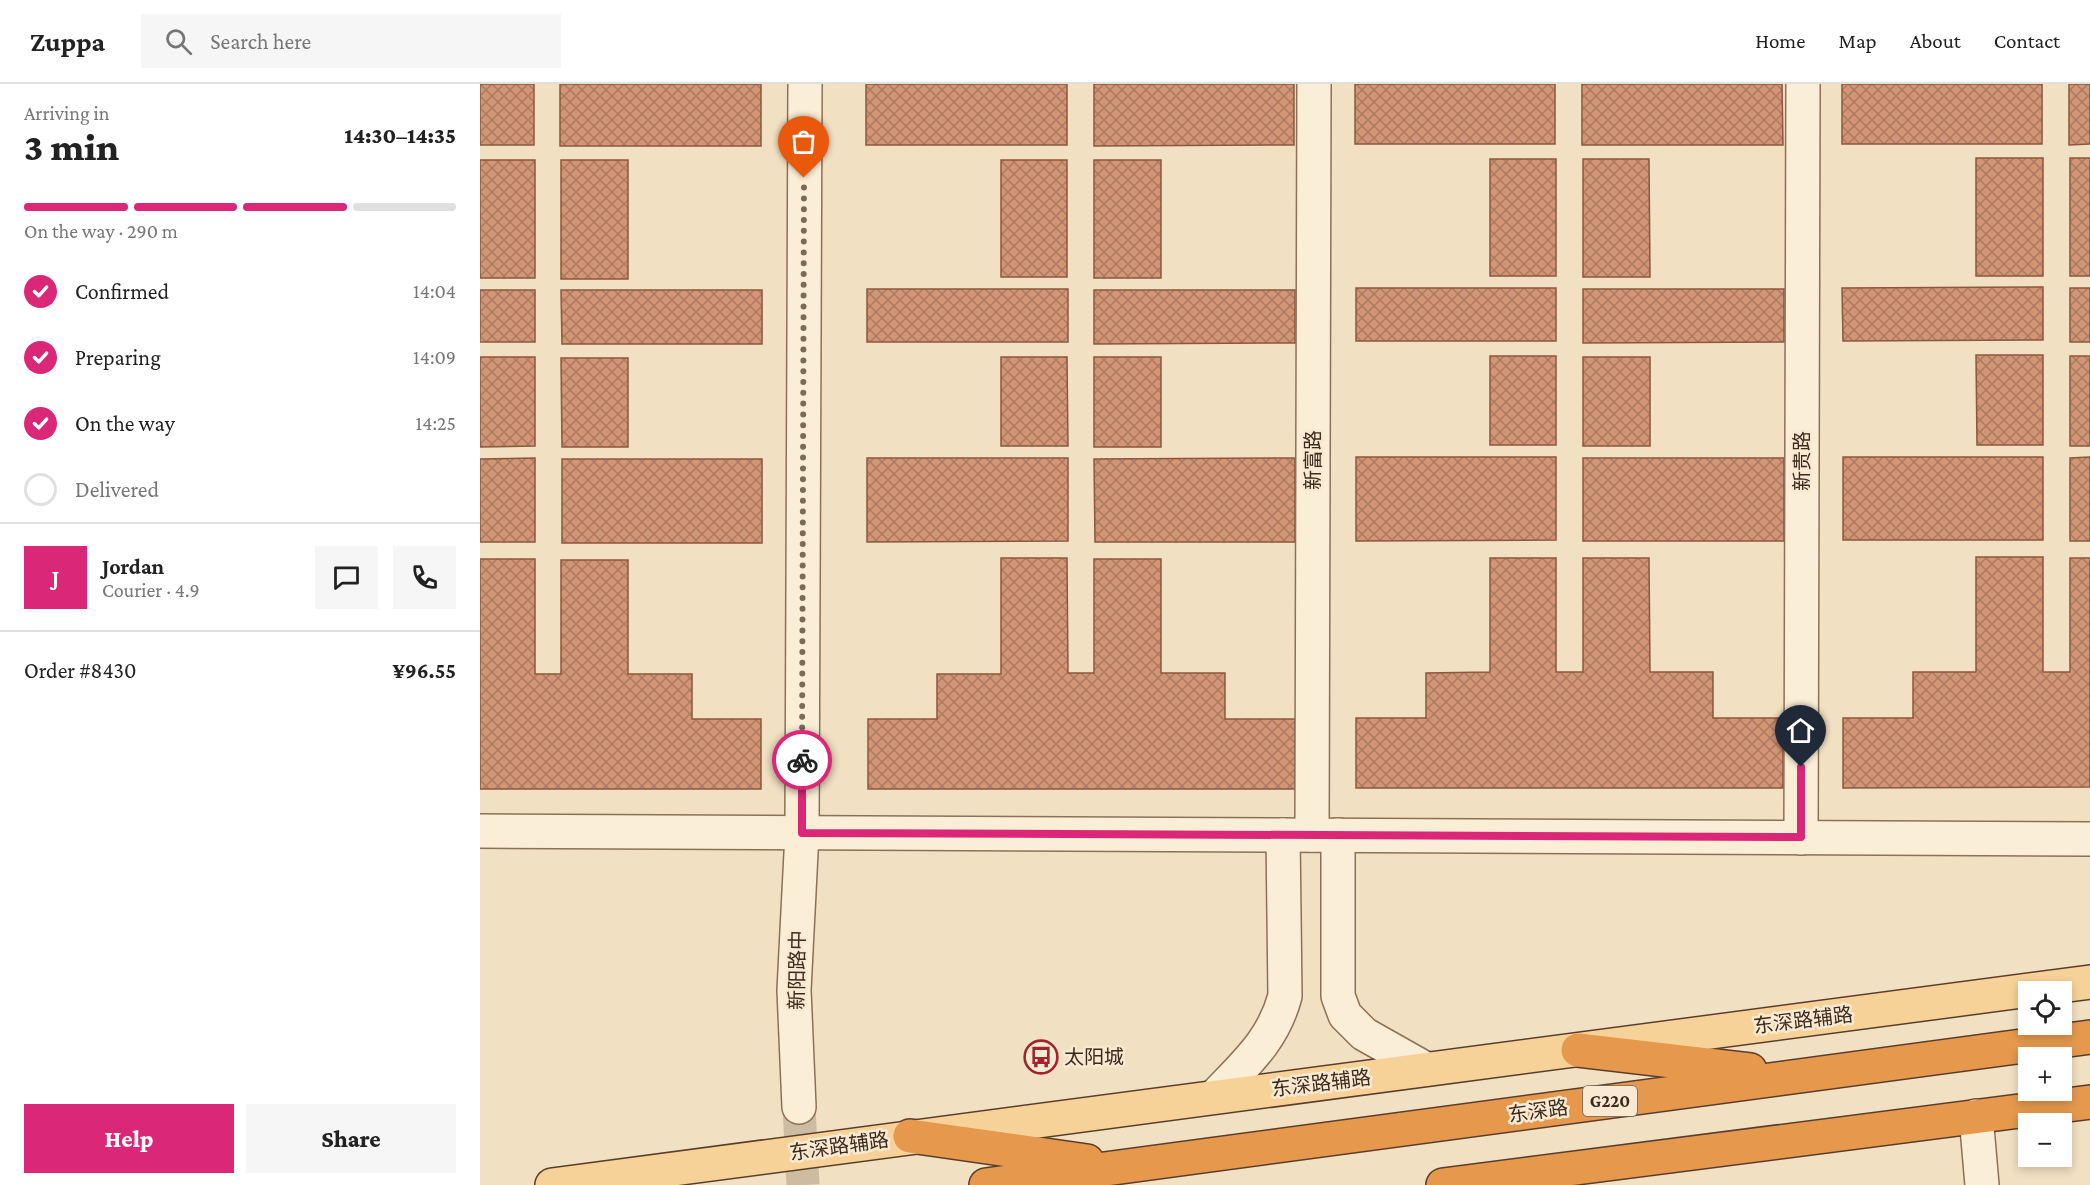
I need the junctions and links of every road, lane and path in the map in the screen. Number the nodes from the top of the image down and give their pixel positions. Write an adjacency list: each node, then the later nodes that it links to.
1 (805, 84): 5 (street, 新阳路中)
2 (1314, 84): 6 (street, 新富路)
3 (1803, 84): 7 (street, 新贵路)
4 (480, 831): 5 (street)
5 (802, 833): 6 (street); 16 (street, 新阳路中)
6 (1311, 835): 7 (street); 12 (street); 14 (street)
7 (1801, 837): 8 (street)
8 (2090, 839)
9 (2090, 982): 11 (main road, 东深路辅路)
10 (2090, 1037): 13 (highway, 东深路 / G220)
11 (1578, 1050): 12 (main road, 东深路辅路); 13 (highway)
12 (1426, 1069): 14 (main road, 东深路辅路)
13 (1796, 1076): 19 (highway, 东深路 / G220)
14 (1214, 1097): 18 (main road, 东深路辅路)
15 (2090, 1102): 17 (highway)
16 (799, 1107)
17 (1976, 1116): 22 (highway); 23 (street)
18 (910, 1136): 19 (highway); 20 (main road, 东深路辅路)
19 (1130, 1167): 21 (highway, 东深路 / G220)
20 (552, 1185)
21 (986, 1185)
22 (1443, 1185)
23 (1982, 1185)

